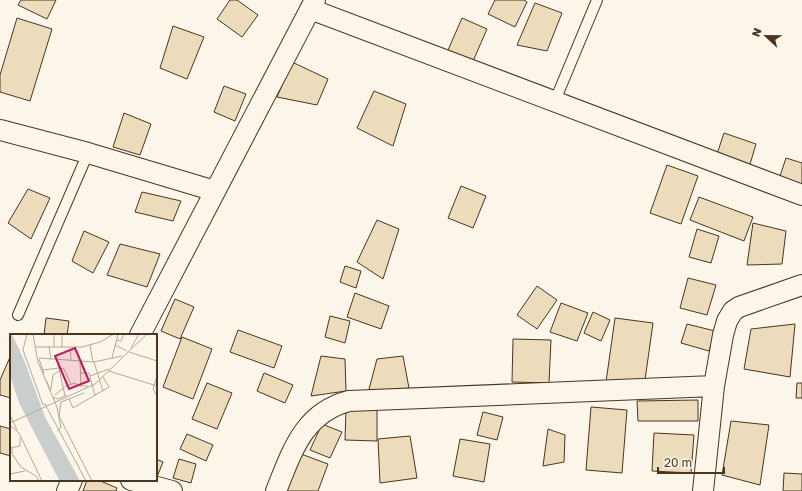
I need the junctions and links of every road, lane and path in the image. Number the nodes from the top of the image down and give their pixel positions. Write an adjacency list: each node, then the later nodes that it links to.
1 (598, 0): 3 (lane)
2 (313, 4): 3 (street); 6 (street)
3 (554, 103): 7 (street)
4 (0, 130): 5 (street)
5 (88, 153): 6 (street); 9 (lane)
6 (215, 191): 10 (street)
7 (802, 195)
8 (802, 285): 11 (street)
9 (18, 315)
10 (141, 334)
11 (714, 386): 16 (street); 17 (street)
12 (72, 481): 14 (street)
13 (135, 481): 15 (street)
14 (67, 491)
15 (172, 491)
16 (276, 491)
17 (703, 491)

